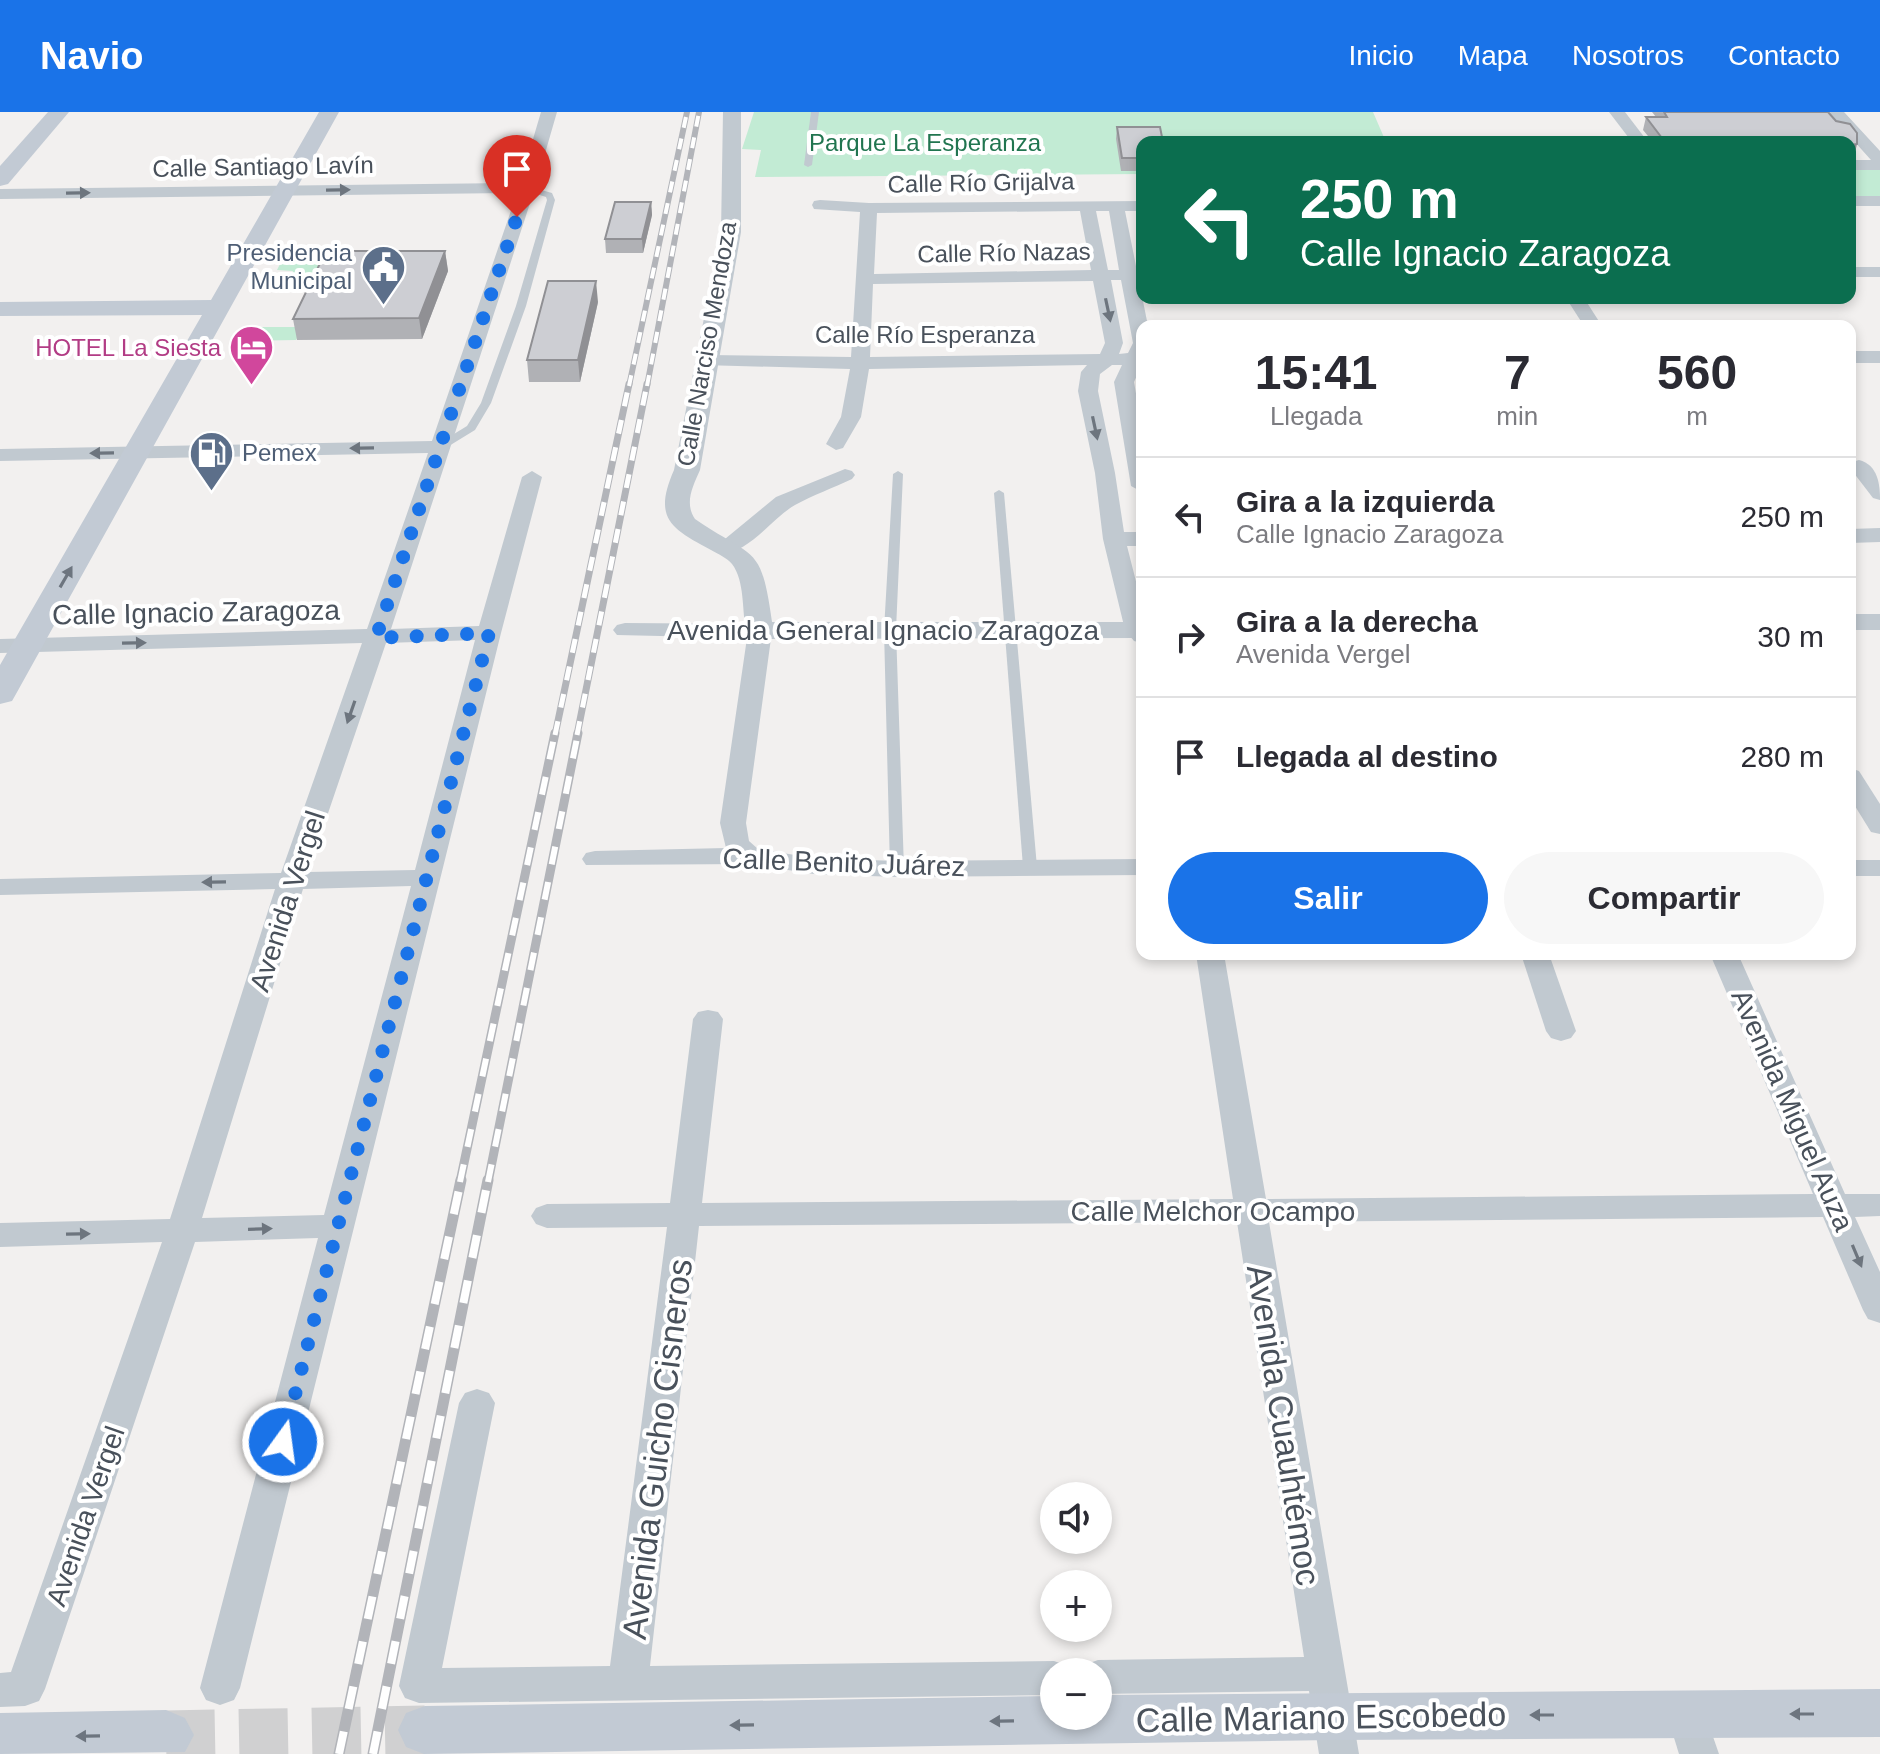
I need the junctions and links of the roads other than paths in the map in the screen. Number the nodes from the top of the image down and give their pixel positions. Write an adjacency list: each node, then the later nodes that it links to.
1 (59, 112): 12 (main road)
2 (329, 112): 14 (main road)
3 (549, 112): 13 (street, Avenida Vergel)
4 (732, 112): 34 (street, Calle Narciso Mendoza)
5 (815, 112): 11 (lane)
6 (1617, 112): 8 (street)
7 (1836, 112): 9 (street)
8 (1635, 136)
9 (1880, 162): 10 (street)
10 (1856, 164)
11 (808, 165)
12 (0, 179)
13 (527, 188): 14 (street, Calle Santiago Lavín, one-way to 13); 40 (street, Avenida Vergel); 40 (lane)
14 (284, 191): 15 (street, Calle Santiago Lavín, one-way to 14); 30 (main road)
15 (0, 194)
16 (1856, 201): 17 (street)
17 (1880, 201)
18 (820, 205): 22 (street, Calle Río Grijalva)
19 (1087, 206): 20 (street, Calle Río Grijalva); 22 (street, Calle Río Grijalva); 25 (street)
20 (1116, 206): 21 (street, Calle Río Grijalva); 26 (street)
21 (1136, 206)
22 (869, 208): 29 (street)
23 (1856, 262): 24 (street)
24 (1880, 262)
25 (1099, 270): 26 (street, Calle Río Nazas); 29 (street, Calle Río Nazas); 36 (street, one-way to 36)
26 (1136, 270)
27 (1856, 272): 28 (street)
28 (1880, 272)
29 (867, 274): 37 (street)
30 (218, 307): 31 (main road); 42 (main road)
31 (0, 309)
32 (1856, 357): 33 (street)
33 (1880, 357)
34 (709, 361): 37 (street, Calle Río Esperanza); 56 (street, Calle Narciso Mendoza)
35 (1135, 363): 36 (street, Calle Río Esperanza); 41 (street)
36 (1099, 366): 37 (street, Calle Río Esperanza); 45 (street, one-way to 45)
37 (860, 370): 38 (street, Calle Río Esperanza); 39 (street)
38 (730, 374)
39 (836, 444)
40 (440, 447): 42 (street, one-way to 42); 66 (street, Avenida Vergel)
41 (1136, 452)
42 (136, 453): 43 (street, one-way to 43); 67 (main road, one-way to 42)
43 (0, 455)
44 (1863, 466): 51 (street)
45 (1105, 473): 49 (street); 54 (street)
46 (898, 474): 61 (lane)
47 (845, 475): 56 (street)
48 (532, 477): 65 (street)
49 (1136, 477)
50 (999, 493): 62 (lane)
51 (1880, 494)
52 (1880, 535): 53 (street)
53 (1856, 536)
54 (1114, 539): 55 (street); 57 (street)
55 (1136, 539)
56 (725, 548): 63 (street, Calle Narciso Mendoza)
57 (1136, 618)
58 (1856, 622): 59 (street)
59 (1880, 622)
60 (625, 630): 63 (street, Avenida General Ignacio Zaragoza)
61 (890, 630): 62 (street, Avenida General Ignacio Zaragoza); 63 (street, Avenida General Ignacio Zaragoza); 77 (lane)
62 (1010, 630): 64 (street, Avenida General Ignacio Zaragoza); 73 (lane)
63 (760, 631): 71 (street)
64 (1136, 632)
65 (489, 633): 66 (street, Calle Ignacio Zaragoza); 78 (street)
66 (376, 638): 67 (street, Calle Ignacio Zaragoza, one-way to 66); 79 (street, Avenida Vergel, one-way to 79)
67 (14, 646): 68 (main road)
68 (0, 694)
69 (1856, 786): 70 (street)
70 (1880, 826)
71 (750, 856): 72 (street, Calle Benito Juárez); 77 (street, Calle Benito Juárez)
72 (595, 859)
73 (1030, 867): 74 (street, Calle Benito Juárez); 77 (street, Calle Benito Juárez)
74 (1136, 867)
75 (1856, 868): 76 (street)
76 (1880, 868)
77 (897, 869)
78 (427, 878): 79 (street); 91 (street)
79 (292, 880): 80 (street, one-way to 80); 92 (street, Avenida Vergel)
80 (0, 887)
81 (1211, 960): 88 (street, Avenida Cuauhtémoc)
82 (1537, 960): 85 (street)
83 (1727, 960): 86 (street, Avenida Miguel Auza)
84 (708, 1019): 89 (street, Avenida Guicho Cisneros)
85 (1561, 1031)
86 (1835, 1205): 87 (street, Calle Melchor Ocampo); 88 (street, Calle Melchor Ocampo); 94 (street, Avenida Miguel Auza, one-way to 94)
87 (1880, 1205)
88 (1250, 1211): 89 (street, Calle Melchor Ocampo); 103 (street, Avenida Cuauhtémoc)
89 (686, 1215): 90 (street, Calle Melchor Ocampo); 98 (street, Avenida Guicho Cisneros)
90 (547, 1216)
91 (339, 1226): 92 (street, one-way to 91); 99 (street)
92 (182, 1231): 93 (street, one-way to 92); 100 (street, Avenida Vergel)
93 (0, 1235)
94 (1880, 1310)
95 (477, 1403): 101 (street)
96 (1040, 1678): 98 (street)
97 (1112, 1679): 103 (street)
98 (628, 1684): 101 (street)
99 (220, 1688)
100 (13, 1690)
101 (422, 1708): 103 (main road, Calle Mariano Escobedo, one-way to 101)
102 (1880, 1713): 104 (main road, Calle Mariano Escobedo, one-way to 104)
103 (1332, 1715): 104 (main road, Calle Mariano Escobedo, one-way to 103)
104 (1693, 1734)
105 (166, 1735): 106 (main road, one-way to 106)
106 (0, 1738)

